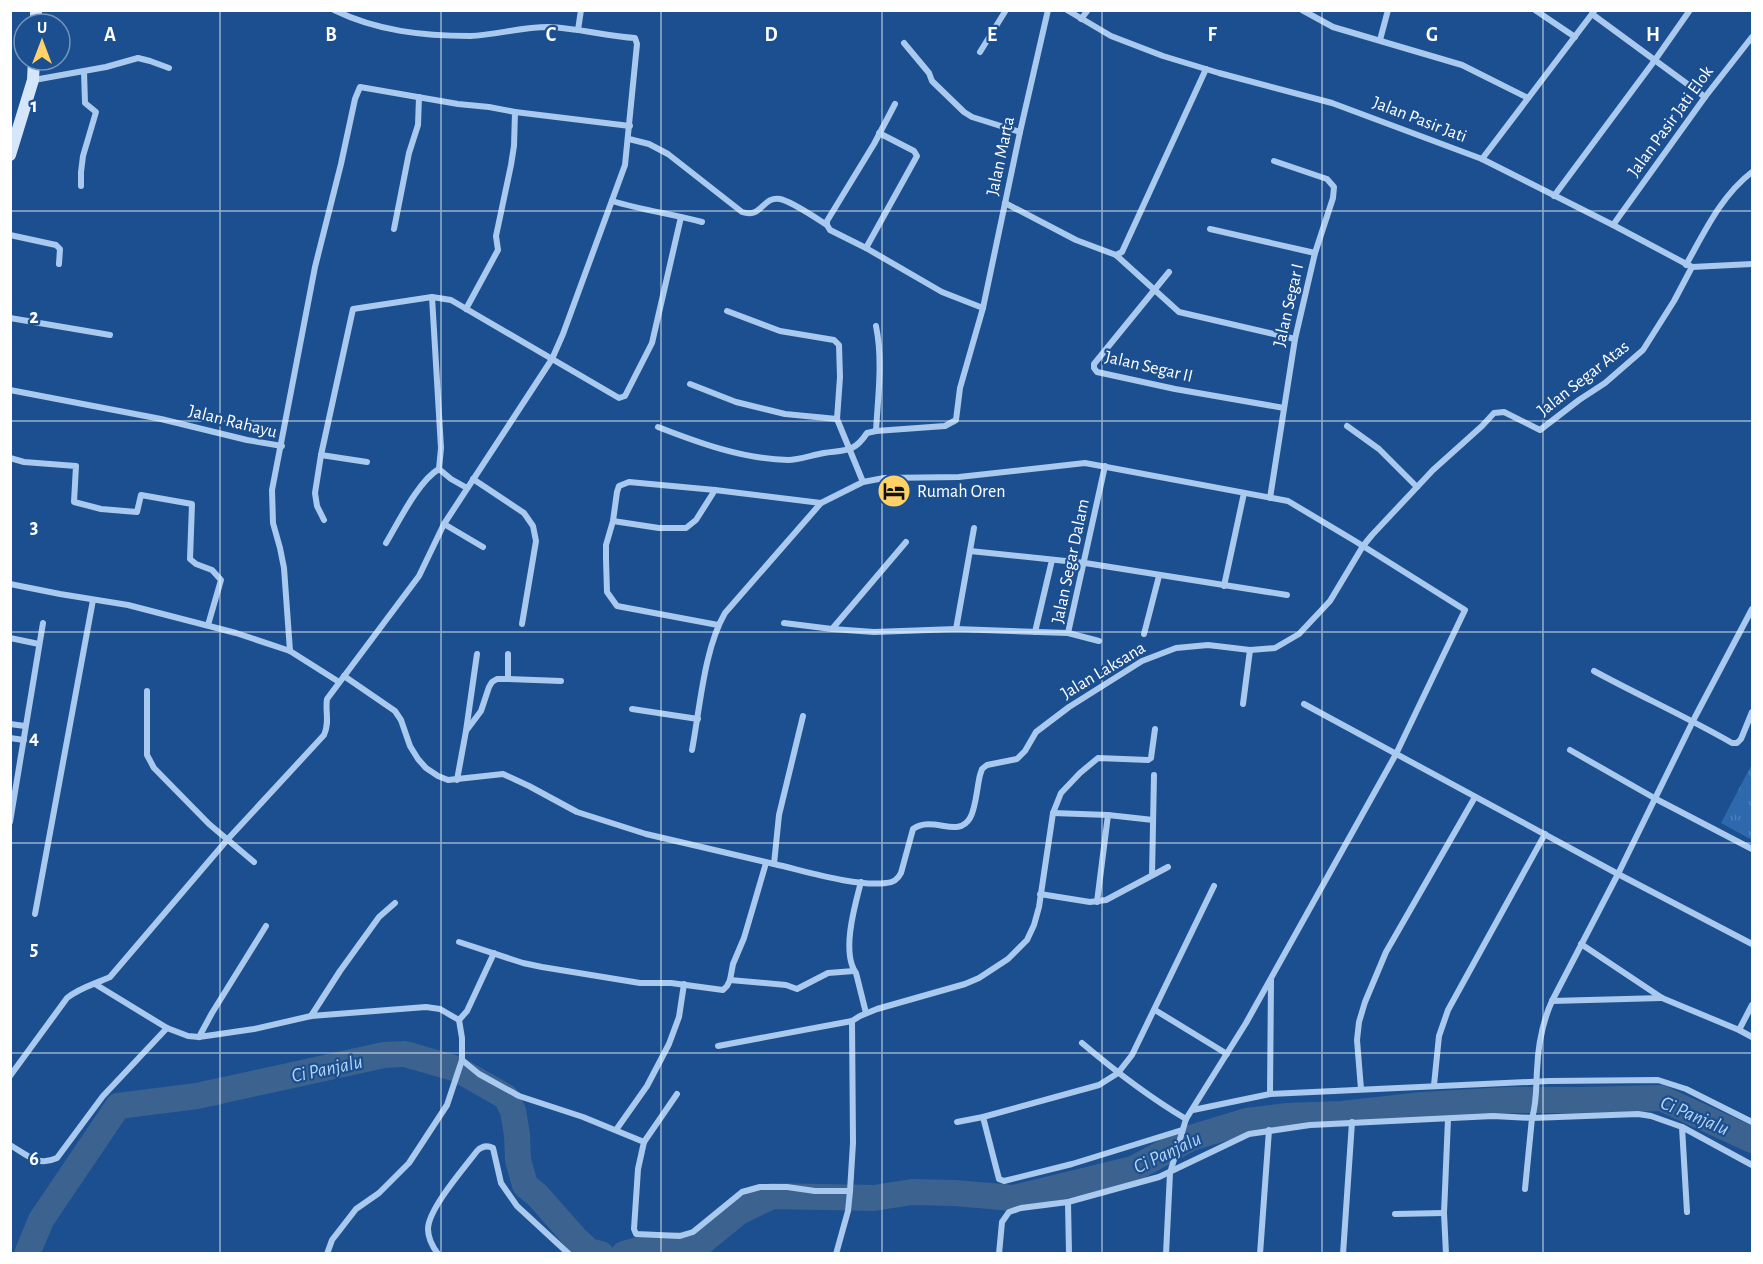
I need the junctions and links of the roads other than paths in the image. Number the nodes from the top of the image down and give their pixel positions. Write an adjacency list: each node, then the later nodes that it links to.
1 (334, 10): 13 (street)
2 (581, 10): 13 (street)
3 (1006, 10): 18 (street)
4 (1048, 10): 31 (street, Jalan Marta)
5 (1067, 10): 12 (street, Jalan Pasir Jati)
6 (1088, 10): 12 (street)
7 (1302, 10): 16 (street)
8 (1388, 10): 16 (street)
9 (1535, 10): 14 (street)
10 (1690, 10): 19 (street)
11 (1594, 12): 14 (street); 19 (street)
12 (1081, 19): 21 (street, Jalan Pasir Jati)
13 (578, 30): 30 (street)
14 (1575, 37): 27 (street)
15 (1752, 37): 26 (street, Jalan Pasir Jati Elok)
16 (1380, 40): 27 (street)
17 (904, 43): 31 (street)
18 (980, 52)
19 (1655, 60): 26 (street); 39 (street)
20 (169, 68): 22 (street)
21 (1206, 69): 35 (street, Jalan Pasir Jati); 51 (street)
22 (84, 71): 24 (street); 38 (street)
23 (33, 72): 24 (street)
24 (33, 80): 34 (street)
25 (419, 97): 29 (street); 46 (street); 73 (street)
26 (1705, 97): 45 (street, Jalan Pasir Jati Elok)
27 (1528, 98): 35 (street)
28 (895, 104): 32 (street)
29 (515, 112): 30 (street); 59 (street)
30 (630, 126): 33 (street)
31 (1020, 132): 41 (street, Jalan Marta)
32 (879, 133): 44 (street); 49 (street)
33 (629, 139): 40 (street); 44 (street)
34 (10, 155)
35 (1482, 159): 39 (street, Jalan Pasir Jati)
36 (1274, 161): 50 (street, Jalan Segar I)
37 (1752, 172): 54 (street)
38 (81, 186)
39 (1554, 196): 45 (street, Jalan Pasir Jati)
40 (612, 201): 42 (street); 65 (street)
41 (1005, 203): 51 (street); 58 (street, Jalan Marta)
42 (681, 217): 43 (street); 65 (street)
43 (702, 222)
44 (827, 225): 49 (street)
45 (1612, 225): 54 (street, Jalan Pasir Jati)
46 (394, 229)
47 (1210, 230): 50 (street)
48 (10, 235): 52 (street)
49 (866, 248): 58 (street)
50 (1316, 253): 64 (street, Jalan Segar I)
51 (1116, 255): 56 (street)
52 (59, 264)
53 (1752, 264): 54 (street)
54 (1689, 266): 82 (street, Jalan Segar Atas)
55 (1169, 272): 56 (street, Jalan Segar II)
56 (1154, 290): 64 (street); 68 (street, Jalan Segar II)
57 (432, 297): 59 (street); 75 (street); 79 (street)
58 (983, 308): 72 (street, Jalan Marta)
59 (466, 309): 65 (street)
60 (728, 311): 69 (street)
61 (10, 318): 63 (street)
62 (876, 326): 72 (street)
63 (110, 335)
64 (1295, 339): 68 (street, Jalan Segar I)
65 (552, 359): 80 (street)
66 (690, 384): 69 (street)
67 (10, 390): 73 (street, Jalan Rahayu)
68 (1284, 408): 86 (street, Jalan Segar I)
69 (837, 419): 74 (street)
70 (1347, 426): 82 (street)
71 (658, 427): 74 (street)
72 (876, 431): 74 (street)
73 (282, 446): 119 (street, Jalan Rahayu)
74 (849, 451): 81 (street)
75 (321, 455): 77 (street); 88 (street)
76 (10, 458): 109 (street)
77 (367, 462)
78 (1105, 466): 81 (street); 85 (street); 98 (street, Jalan Segar Dalam)
79 (439, 469): 83 (street); 93 (street)
80 (473, 479): 83 (street); 107 (street)
81 (863, 483): 87 (street)
82 (1417, 487): 94 (street, Jalan Segar Atas)
83 (467, 488): 90 (street)
84 (714, 490): 87 (street); 89 (street); 89 (street)
85 (1244, 493): 86 (street); 101 (street)
86 (1270, 498): 94 (street)
87 (821, 503): 108 (street)
88 (324, 520)
89 (613, 521): 108 (street)
90 (444, 524): 95 (street); 123 (street)
91 (974, 528): 96 (street)
92 (906, 542): 110 (street)
93 (386, 543)
94 (1363, 546): 118 (street, Jalan Laksana); 143 (street)
95 (483, 548)
96 (970, 551): 97 (street); 111 (street)
97 (1052, 560): 98 (street); 112 (street)
98 (1085, 563): 99 (street); 113 (street, Jalan Segar Dalam)
99 (1159, 576): 101 (street); 114 (street)
100 (10, 584): 103 (street)
101 (1224, 586): 102 (street)
102 (1287, 595)
103 (93, 600): 109 (street); 165 (street)
104 (1752, 609): 134 (street)
105 (43, 623): 117 (street)
106 (784, 623): 110 (street)
107 (522, 624)
108 (718, 624): 133 (street)
109 (208, 626): 119 (street)
110 (832, 628): 111 (street)
111 (957, 629): 112 (street)
112 (1035, 632): 113 (street)
113 (1068, 633): 116 (street, Jalan Segar Dalam)
114 (1144, 634)
115 (10, 638): 117 (street)
116 (1099, 640)
117 (39, 644): 136 (street)
118 (1250, 650): 128 (street); 160 (street, Jalan Laksana)
119 (290, 651): 125 (street)
120 (477, 654): 138 (street)
121 (508, 654): 124 (street)
122 (1594, 671): 134 (street)
123 (344, 676): 125 (street); 145 (street)
124 (508, 679): 126 (street); 138 (street)
125 (339, 681): 153 (street)
126 (561, 681)
127 (147, 691): 153 (street)
128 (1242, 704)
129 (1304, 704): 143 (street)
130 (632, 709): 133 (street)
131 (1752, 712): 134 (street)
132 (803, 716): 156 (street)
133 (698, 719): 141 (street)
134 (1694, 721): 147 (street)
135 (10, 724): 136 (street)
136 (25, 726): 140 (street)
137 (1155, 729): 148 (street)
138 (466, 731): 145 (street)
139 (10, 738): 140 (street)
140 (24, 740): 151 (street)
141 (692, 750)
142 (1570, 750): 147 (street)
143 (1395, 754): 146 (street); 173 (street)
144 (1154, 775): 150 (street)
145 (457, 780): 156 (street)
146 (1475, 797): 152 (street); 196 (street)
147 (1656, 799): 154 (street); 158 (street)
148 (1053, 813): 149 (street); 162 (street)
149 (1108, 815): 150 (street); 163 (street)
150 (1153, 820): 159 (street)
151 (11, 822)
152 (1545, 834): 158 (street); 195 (street)
153 (227, 840): 155 (street); 174 (street)
154 (1752, 849)
155 (254, 862)
156 (770, 863): 160 (street); 172 (street)
157 (1168, 867): 159 (street)
158 (1618, 874): 168 (street); 169 (street)
159 (1152, 875): 163 (street)
160 (861, 882): 171 (street)
161 (1215, 886): 179 (street)
162 (1040, 894): 163 (street); 180 (street)
163 (1097, 902)
164 (395, 903): 181 (street)
165 (35, 914)
166 (266, 926): 186 (street)
167 (459, 942): 170 (street)
168 (1581, 944): 176 (street); 177 (street)
169 (1752, 944)
170 (494, 953): 175 (street); 182 (street)
171 (854, 971): 172 (street); 180 (street)
172 (730, 980): 175 (street)
173 (1270, 980): 190 (street); 198 (street)
174 (95, 984): 184 (street); 193 (street)
175 (684, 984): 209 (street)
176 (1662, 998): 177 (street); 185 (street)
177 (1552, 1001): 194 (street)
178 (1752, 1005): 185 (street)
179 (1155, 1010): 190 (street); 192 (street)
180 (866, 1013): 183 (street)
181 (311, 1016): 182 (street); 186 (street)
182 (459, 1020): 191 (street)
183 (852, 1021): 189 (street); 216 (street)
184 (167, 1028): 186 (street); 212 (street)
185 (1739, 1030): 187 (street)
186 (199, 1037)
187 (1752, 1037)
188 (1082, 1043): 192 (street)
189 (718, 1046)
190 (1227, 1054): 199 (street)
191 (462, 1061): 209 (street); 222 (street)
192 (1118, 1073): 200 (street); 202 (street)
193 (10, 1076)
194 (1536, 1082): 195 (street); 201 (street); 206 (street)
195 (1434, 1086): 196 (street)
196 (1361, 1089): 198 (street)
197 (677, 1094): 211 (street)
198 (1270, 1094): 199 (street)
199 (1193, 1110): 202 (street)
200 (983, 1117): 204 (street); 208 (street)
201 (1532, 1118): 203 (street); 207 (street); 215 (street)
202 (1186, 1119): 208 (street)
203 (1448, 1119): 205 (street); 219 (street)
204 (957, 1122)
205 (1352, 1122): 210 (street); 231 (street)
206 (1752, 1122)
207 (1682, 1127): 213 (street); 218 (street)
208 (1182, 1130): 214 (street)
209 (616, 1131): 211 (street)
210 (1269, 1131): 214 (street); 230 (street)
211 (644, 1142): 216 (street)
212 (10, 1145)
213 (1752, 1165)
214 (1170, 1173): 217 (street); 229 (street)
215 (1525, 1189)
216 (850, 1192): 226 (street)
217 (1068, 1202): 227 (street); 228 (street)
218 (1687, 1212)
219 (1444, 1213): 220 (street); 232 (street)
220 (1395, 1214)
221 (431, 1245): 223 (street); 224 (street); 225 (street)
222 (327, 1254)
223 (431, 1254)
224 (438, 1254)
225 (569, 1254)
226 (836, 1254)
227 (999, 1254)
228 (1069, 1254)
229 (1166, 1254)
230 (1260, 1254)
231 (1343, 1254)
232 (1446, 1254)

